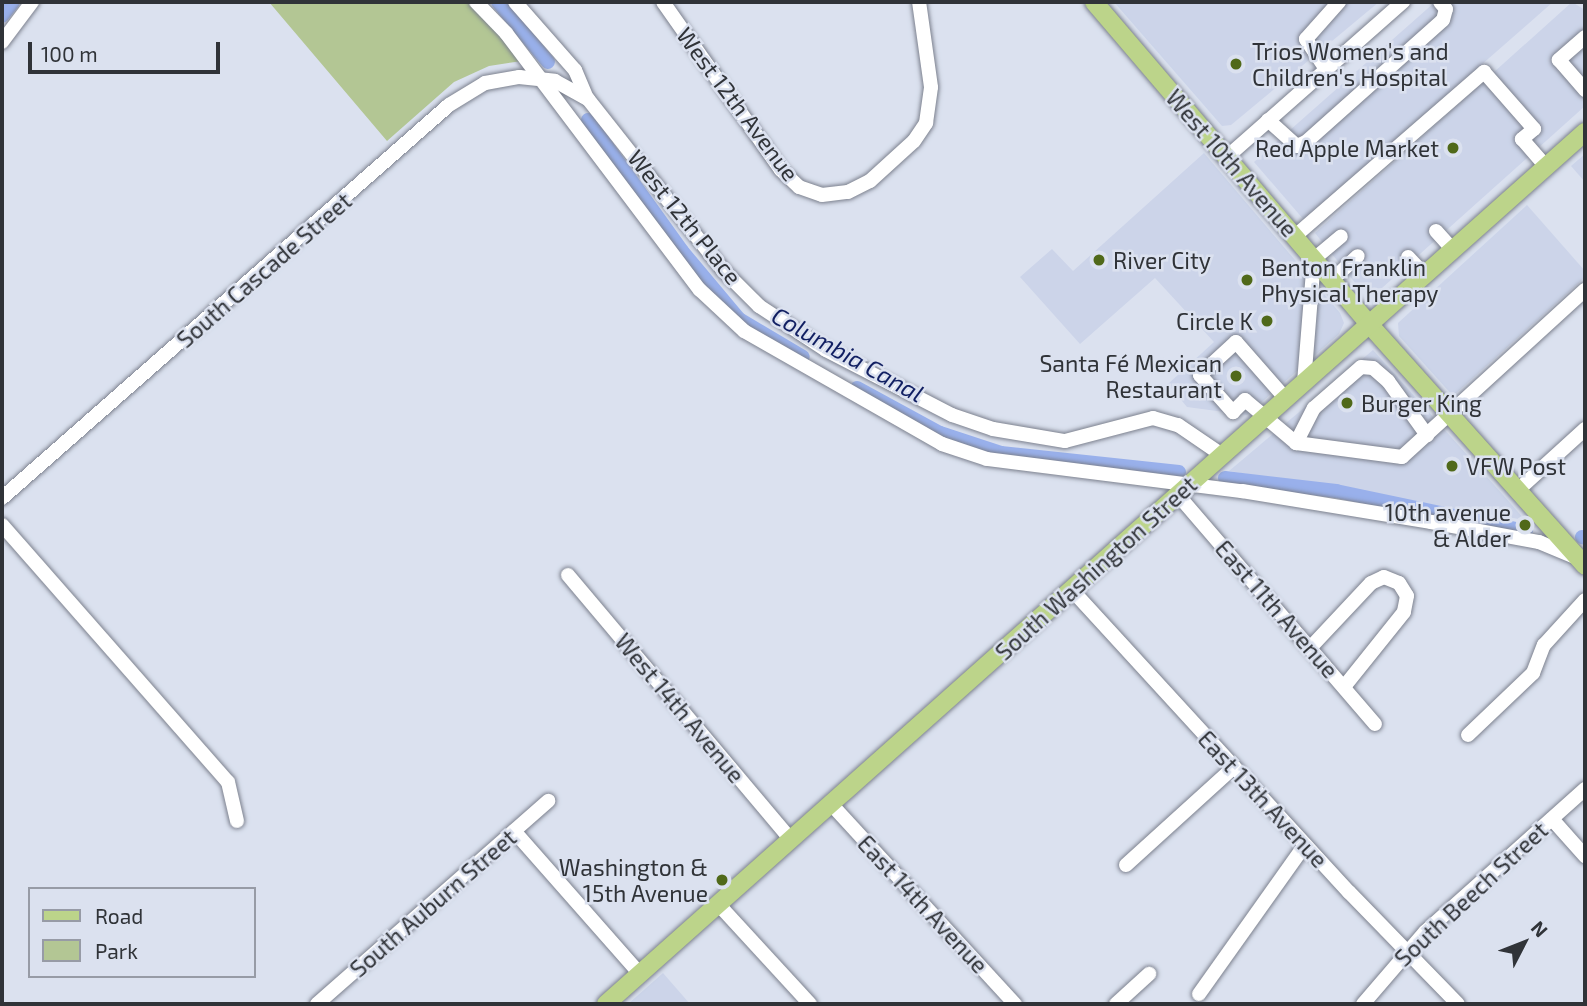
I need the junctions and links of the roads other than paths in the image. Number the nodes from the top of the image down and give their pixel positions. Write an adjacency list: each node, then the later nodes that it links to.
1 (32, 2): 11 (street)
2 (476, 2): 13 (street)
3 (515, 2): 15 (street)
4 (663, 2): 5 (street, West 12th Avenue)
5 (919, 2)
6 (1094, 2): 18 (main road, West 10th Avenue)
7 (1339, 2): 12 (street)
8 (1403, 2): 12 (street)
9 (1440, 2): 16 (street)
10 (1585, 37): 14 (street)
11 (2, 42)
12 (1326, 69): 16 (street)
13 (540, 78): 15 (street, West 12th Place); 39 (street); 41 (street, South Cascade Street)
14 (1585, 90)
15 (588, 99): 38 (street, West 12th Place)
16 (1268, 120): 18 (street)
17 (1585, 132): 19 (main road, South Washington Street)
18 (1227, 157): 22 (main road, West 10th Avenue)
19 (1546, 167): 22 (street); 23 (main road, South Washington Street)
20 (1436, 231): 23 (street)
21 (1340, 236): 26 (street)
22 (1294, 237): 26 (main road, West 10th Avenue)
23 (1452, 250): 27 (main road, South Washington Street)
24 (1358, 256): 28 (street)
25 (1408, 257): 27 (street)
26 (1314, 259): 28 (main road, West 10th Avenue); 31 (street)
27 (1425, 275): 30 (main road, South Washington Street)
28 (1332, 280): 30 (main road, West 10th Avenue)
29 (1585, 290): 33 (street)
30 (1369, 324): 31 (main road, South Washington Street); 33 (main road, West 10th Avenue)
31 (1304, 383): 32 (main road, South Washington Street)
32 (1286, 398): 34 (main road, South Washington Street); 34 (street)
33 (1450, 415): 36 (street); 40 (main road, West 10th Avenue)
34 (1265, 417): 37 (street); 38 (main road, South Washington Street)
35 (1585, 429): 40 (street)
36 (1427, 435): 37 (street); 37 (street)
37 (1296, 443)
38 (1222, 455): 39 (main road, South Washington Street)
39 (1184, 489): 43 (street); 45 (main road, South Washington Street); 47 (street, East 11th Avenue)
40 (1518, 490): 43 (main road, West 10th Avenue)
41 (2, 498)
42 (2, 525): 56 (street)
43 (1583, 561)
44 (568, 575): 58 (street, West 14th Avenue)
45 (1072, 590): 51 (street, East 13th Avenue); 54 (main road, South Washington Street)
46 (1585, 600): 50 (street)
47 (1310, 648): 48 (street, East 11th Avenue); 48 (street)
48 (1344, 687): 49 (street, East 11th Avenue)
49 (1376, 724)
50 (1468, 735)
51 (1234, 767): 59 (street, East 13th Avenue); 61 (street)
52 (1585, 789): 55 (street, South Beech Street)
53 (548, 801): 57 (street, South Auburn Street)
54 (831, 804): 58 (main road, South Washington Street); 70 (street, East 14th Avenue)
55 (1552, 819): 60 (street); 63 (street, South Beech Street)
56 (237, 821)
57 (514, 831): 64 (street); 67 (street, South Auburn Street)
58 (791, 840): 62 (main road, South Washington Street)
59 (1305, 845): 63 (street, East 13th Avenue); 66 (street)
60 (1585, 856)
61 (1126, 865)
62 (718, 904): 64 (main road, South Washington Street); 69 (street)
63 (1407, 950): 72 (street, South Beech Street); 73 (street, East 13th Avenue)
64 (640, 974): 68 (main road, South Washington Street)
65 (1149, 974): 71 (street)
66 (1199, 994)
67 (317, 1004)
68 (606, 1004)
69 (810, 1004)
70 (1016, 1004)
71 (1116, 1004)
72 (1363, 1004)
73 (1458, 1004)

